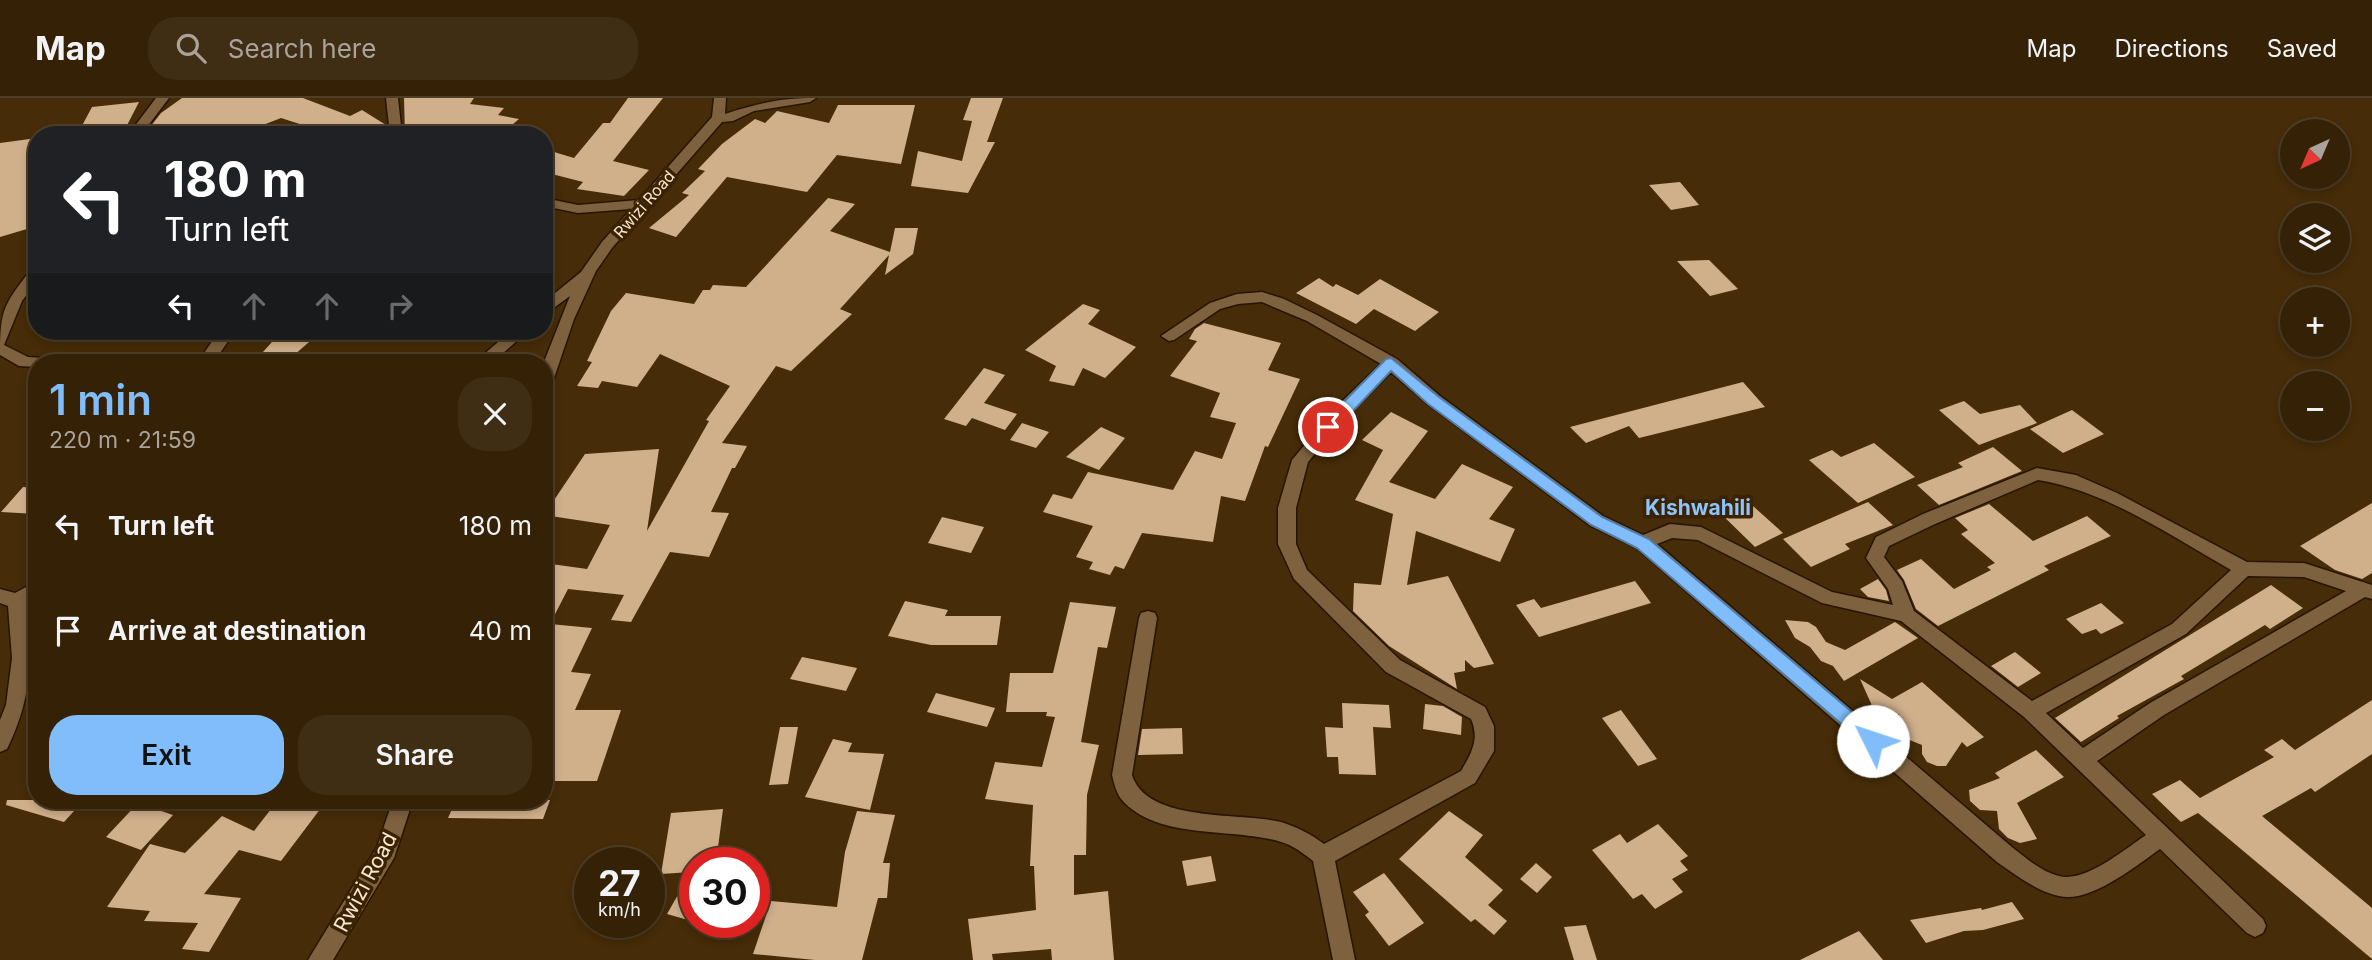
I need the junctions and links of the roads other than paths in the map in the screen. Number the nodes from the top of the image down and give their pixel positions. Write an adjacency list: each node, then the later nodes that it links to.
1 (163, 98): 6 (street)
2 (392, 98): 7 (street)
3 (720, 98): 5 (street)
4 (810, 98): 5 (street)
5 (718, 118): 9 (street, Rwizi Road)
6 (141, 126)
7 (395, 126)
8 (553, 204): 9 (street)
9 (644, 204): 10 (street, Rwizi Road)
10 (589, 271): 12 (street); 18 (street, Rwizi Road)
11 (28, 283): 15 (street)
12 (553, 302)
13 (1169, 336): 20 (street)
14 (509, 340): 17 (street)
15 (0, 341)
16 (0, 349): 19 (street)
17 (493, 354)
18 (553, 357)
19 (28, 362)
20 (1391, 363): 21 (street); 33 (street)
21 (1643, 543): 26 (street); 32 (street)
22 (2244, 569): 23 (street); 26 (street); 28 (street)
23 (2368, 590): 30 (street)
24 (28, 592): 25 (street)
25 (9, 599): 29 (street)
26 (1906, 615): 28 (street)
27 (1148, 618): 33 (street)
28 (2031, 711): 30 (street)
29 (0, 743)
30 (2082, 760): 32 (street)
31 (400, 809): 35 (street, Rwizi Road)
32 (2160, 837): 34 (street)
33 (1323, 856): 36 (street)
34 (2255, 926)
35 (319, 960)
36 (1344, 960)

